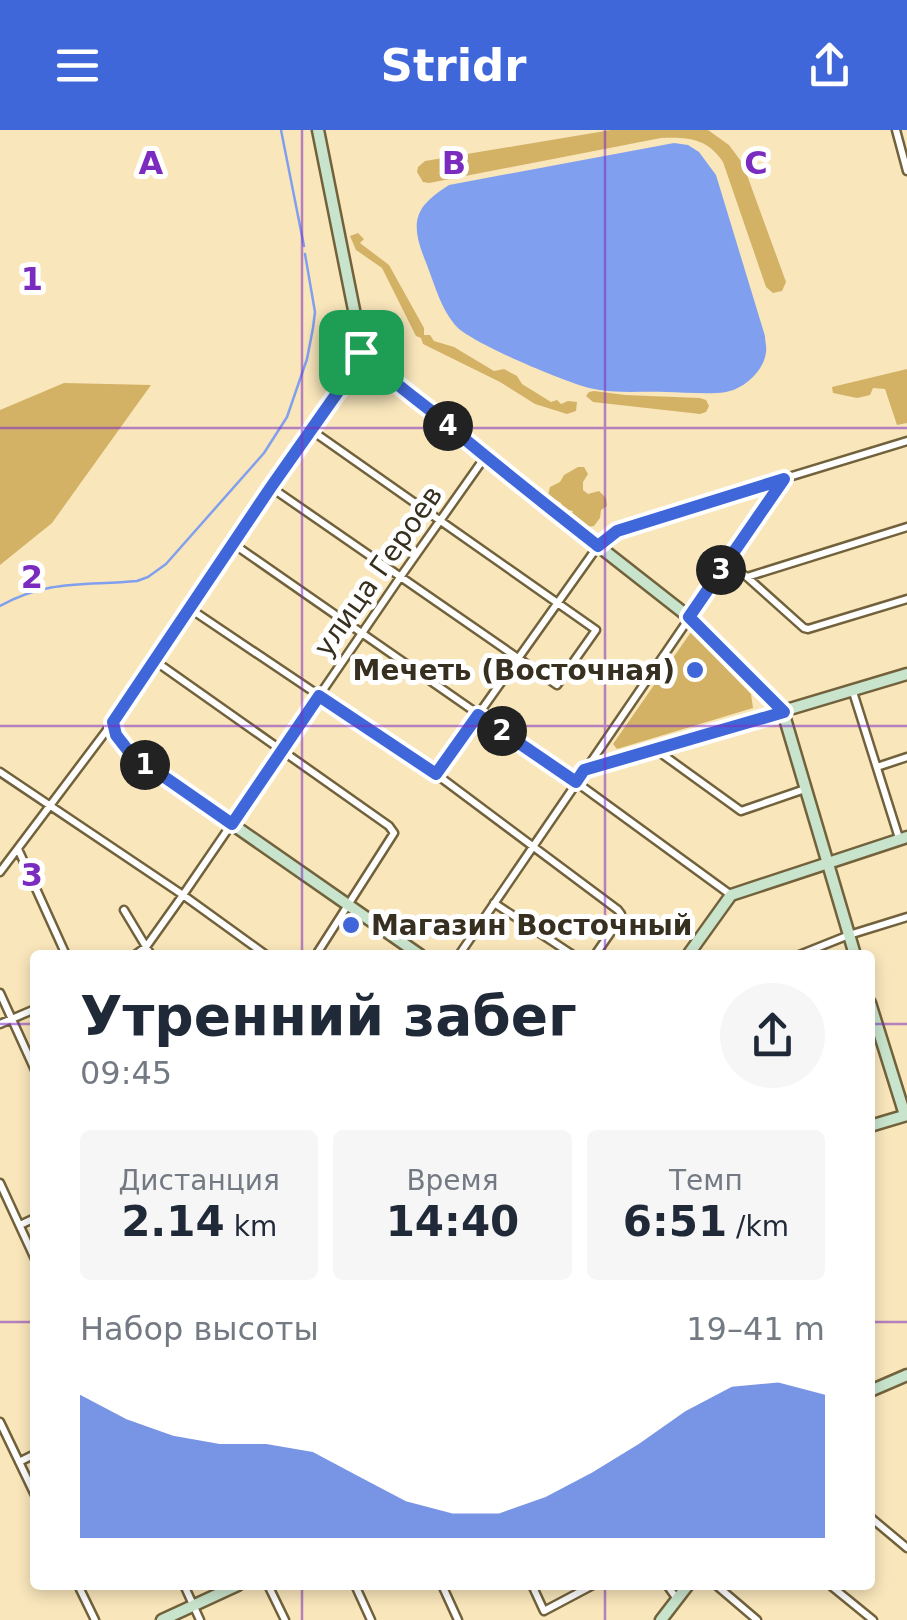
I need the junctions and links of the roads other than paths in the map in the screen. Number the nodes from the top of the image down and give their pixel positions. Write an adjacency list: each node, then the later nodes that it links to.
1 (318, 130): 4 (street)
2 (896, 130): 3 (street)
3 (907, 170)
4 (360, 340): 5 (street); 7 (street)
5 (310, 430): 9 (street); 10 (street)
6 (907, 441): 8 (street)
7 (485, 457): 10 (street, улица Героев); 13 (street)
8 (784, 479): 13 (street); 14 (street)
9 (271, 487): 12 (street); 15 (street)
10 (440, 521): 15 (street, улица Героев); 18 (street)
11 (907, 527): 16 (street)
12 (234, 544): 19 (street); 21 (street)
13 (598, 546): 18 (street); 20 (street)
14 (726, 563): 16 (street); 20 (street)
15 (401, 576): 21 (street, улица Героев); 22 (street)
16 (747, 577): 17 (street)
17 (907, 600)
18 (557, 603): 22 (street); 22 (street)
19 (189, 608): 23 (street); 26 (street)
20 (689, 617): 27 (street); 34 (street)
21 (361, 634): 26 (street, улица Героев); 28 (street)
22 (518, 659): 28 (street)
23 (153, 660): 29 (street); 31 (street)
24 (907, 674): 25 (street)
25 (853, 692): 27 (street); 33 (street)
26 (319, 696): 31 (street, улица Героев); 36 (street)
27 (784, 712): 30 (street); 38 (street)
28 (478, 715): 36 (street); 37 (street)
29 (113, 722): 39 (street); 40 (street)
30 (655, 749): 34 (street); 38 (street)
31 (282, 752): 40 (street, улица Героев); 49 (street)
32 (907, 757): 33 (street)
33 (877, 766): 41 (street)
34 (584, 770): 37 (street)
35 (0, 772): 39 (street)
36 (436, 774): 42 (street)
37 (576, 782): 42 (street); 46 (street)
38 (805, 789): 44 (street)
39 (50, 806): 43 (street); 47 (street)
40 (232, 824): 47 (street, улица Героев); 49 (street)
41 (903, 838): 44 (street)
42 (532, 848): 48 (street); 61 (street)
43 (18, 849): 45 (street); 53 (street)
44 (827, 863): 46 (street); 52 (street)
45 (0, 872)
46 (731, 895): 62 (street)
47 (183, 896): 55 (street, улица Героев); 56 (street)
48 (494, 903): 59 (street); 60 (street)
49 (348, 906): 57 (street); 58 (street)
50 (124, 910): 54 (street)
51 (907, 917): 52 (street)
52 (849, 935): 63 (street); 64 (street)
53 (64, 950)
54 (148, 950)
55 (150, 950)
56 (259, 950)
57 (319, 950)
58 (413, 950)
59 (462, 950)
60 (565, 950)
61 (599, 950)
62 (692, 950)
63 (812, 950)
64 (854, 950)
65 (0, 993): 67 (street)
66 (30, 1011): 67 (street)
67 (12, 1019): 68 (street); 70 (street)
68 (0, 1024)
69 (876, 1040): 71 (street)
70 (30, 1059)
71 (906, 1115): 72 (street)
72 (875, 1124)
73 (0, 1182): 75 (street)
74 (30, 1220): 75 (street)
75 (20, 1225): 76 (street)
76 (30, 1248)
77 (907, 1375): 78 (street)
78 (875, 1389)
79 (0, 1422): 81 (street)
80 (30, 1456): 81 (street)
81 (19, 1462): 82 (street)
82 (30, 1485)
83 (875, 1521): 84 (street)
84 (907, 1548)
85 (80, 1590): 99 (street)
86 (186, 1590): 98 (street)
87 (227, 1590): 98 (street)
88 (270, 1590): 102 (street)
89 (356, 1590): 103 (street)
90 (444, 1590): 104 (street)
91 (534, 1590): 92 (street)
92 (583, 1590)
93 (671, 1590): 97 (street)
94 (684, 1590): 97 (street)
95 (722, 1590): 106 (street)
96 (836, 1590): 107 (street)
97 (677, 1599): 105 (street)
98 (193, 1606): 100 (street); 101 (street)
99 (95, 1620)
100 (162, 1620)
101 (200, 1620)
102 (284, 1620)
103 (371, 1620)
104 (458, 1620)
105 (661, 1620)
106 (757, 1620)
107 (873, 1620)

